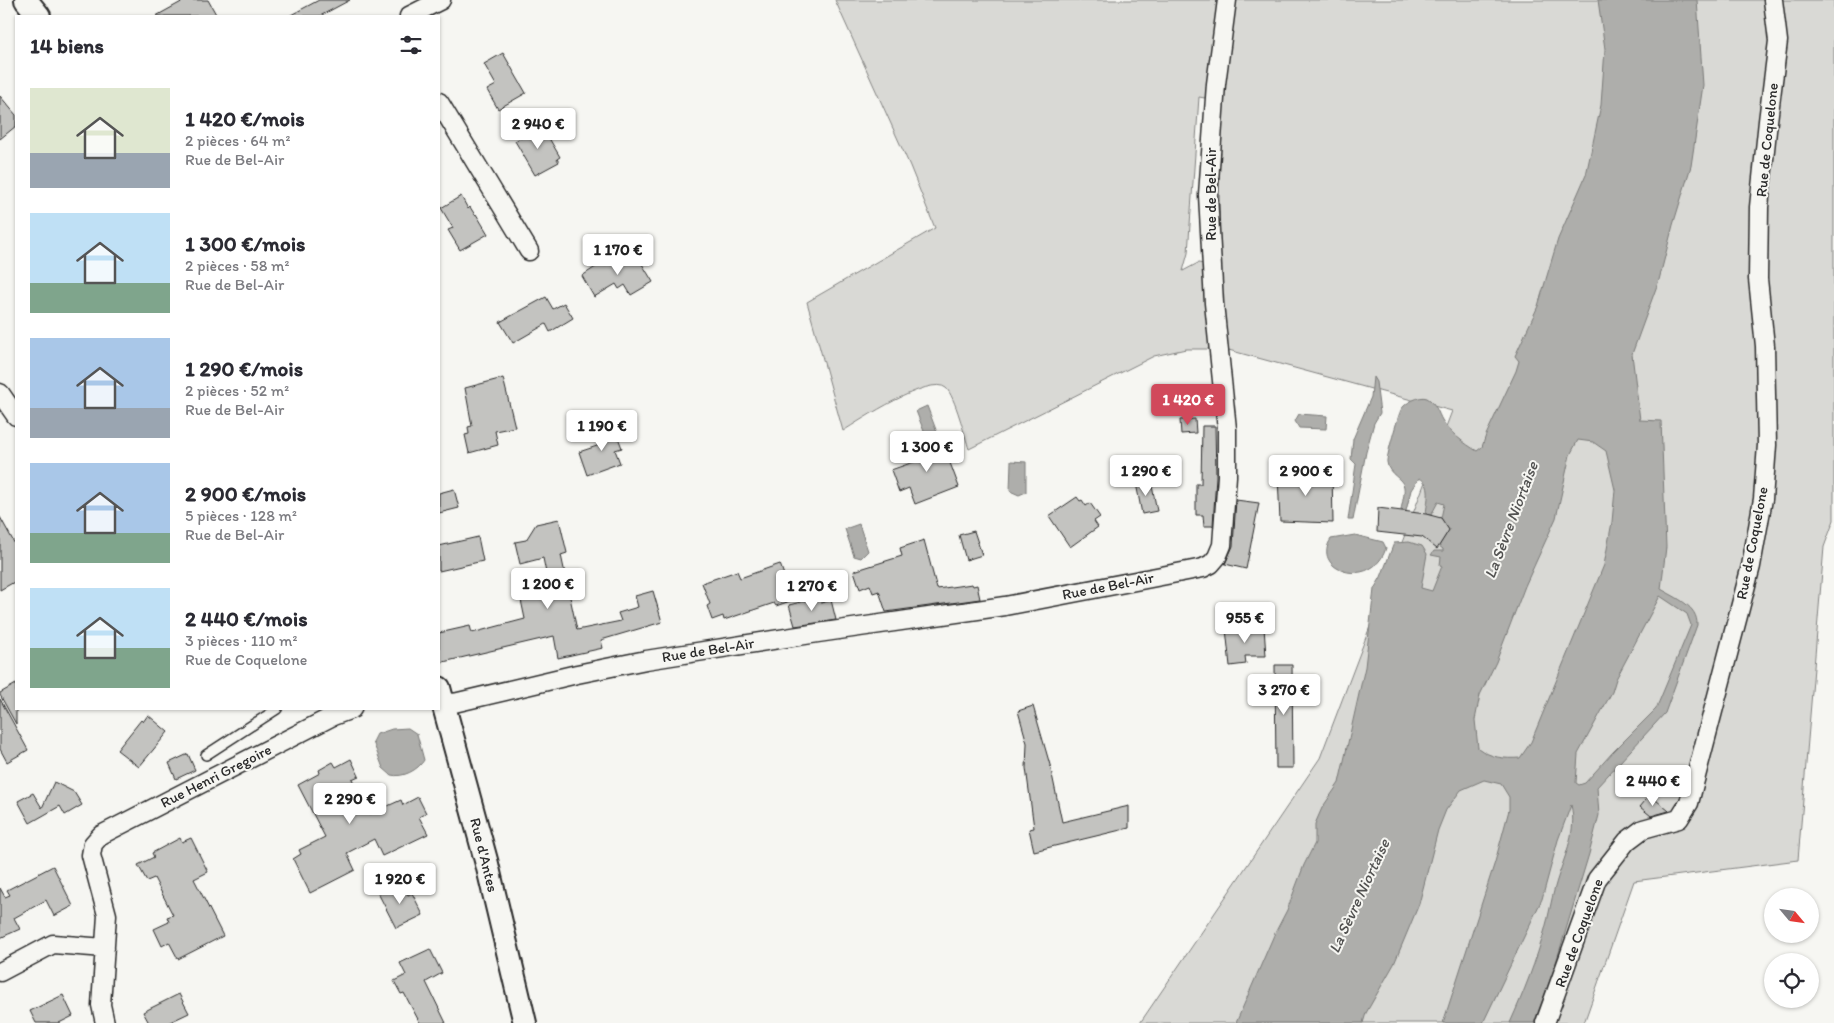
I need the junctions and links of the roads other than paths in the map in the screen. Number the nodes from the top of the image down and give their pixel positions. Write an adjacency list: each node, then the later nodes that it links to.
1 (26, 0): 5 (street)
2 (441, 0): 6 (street)
3 (1226, 0): 11 (street, Rue de Bel-Air)
4 (1773, 0): 19 (street, Rue de Coquelone)
5 (38, 15)
6 (411, 15)
7 (440, 104): 8 (street)
8 (529, 252)
9 (0, 393): 10 (street)
10 (15, 415)
11 (440, 697): 18 (street, Rue d'Antes)
12 (275, 710): 14 (lane)
13 (349, 710): 15 (street, Rue Henri Gregoire)
14 (206, 756)
15 (105, 948): 16 (street); 17 (street)
16 (0, 972)
17 (105, 1023)
18 (526, 1023)
19 (1545, 1023)

